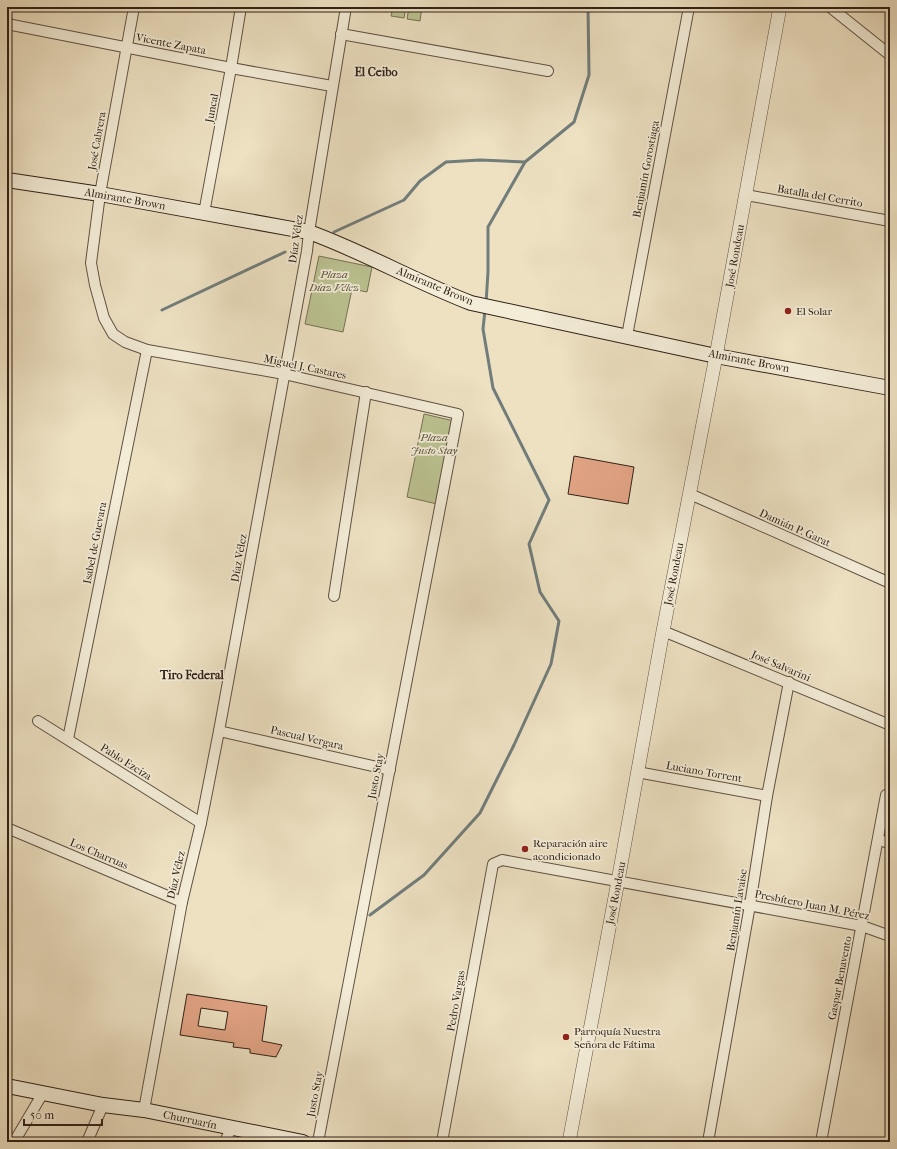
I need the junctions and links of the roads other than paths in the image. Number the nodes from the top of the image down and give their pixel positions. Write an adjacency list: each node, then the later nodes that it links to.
1 (134, 7): 9 (street, José Cabrera)
2 (241, 7): 11 (street, Juncal)
3 (346, 7): 8 (street, Díaz Vélez)
4 (689, 7): 20 (street, Benjamín Gorostiaga)
5 (780, 7): 16 (street, José Rondeau)
6 (830, 7): 10 (street)
7 (7, 24): 9 (street, Vicente Zapata)
8 (341, 34): 12 (street); 13 (street, Díaz Vélez)
9 (126, 48): 11 (street, Vicente Zapata); 15 (street, José Cabrera)
10 (890, 55)
11 (231, 68): 13 (street, Vicente Zapata); 17 (street, Juncal)
12 (548, 71)
13 (332, 86): 19 (street, Díaz Vélez)
14 (7, 180): 15 (main road, Almirante Brown)
15 (100, 194): 17 (main road, Almirante Brown); 21 (street, José Cabrera)
16 (746, 196): 18 (street, Batalla del Cerrito); 22 (street, José Rondeau)
17 (204, 213): 19 (main road, Almirante Brown)
18 (890, 221)
19 (309, 232): 20 (main road, Almirante Brown); 23 (street, Díaz Vélez)
20 (627, 336): 22 (main road, Almirante Brown)
21 (146, 350): 23 (street, Miguel J. Castares); 35 (street, Isabel de Guevara)
22 (716, 356): 24 (main road, Almirante Brown); 27 (street, José Rondeau)
23 (284, 374): 25 (street, Miguel J. Castares); 34 (street, Díaz Vélez)
24 (890, 388)
25 (366, 392): 26 (street, Miguel J. Castares); 29 (street)
26 (458, 414): 36 (street, Justo Stay)
27 (690, 494): 28 (street, Damián P. Garat); 30 (street, José Rondeau)
28 (890, 583)
29 (334, 596)
30 (663, 631): 31 (street, José Salvarini); 37 (street, José Rondeau)
31 (789, 682): 33 (street, José Salvarini); 39 (street, Benjamín Lavaise)
32 (38, 721): 35 (street, Pablo Ezeiza)
33 (890, 725)
34 (219, 731): 36 (street, Pascual Vergara); 40 (street, Díaz Vélez)
35 (68, 739): 40 (street, Pablo Ezeiza)
36 (390, 770): 59 (street, Justo Stay)
37 (638, 772): 39 (street, Luciano Torrent); 45 (street, José Rondeau)
38 (886, 795): 42 (street, Gaspar Benavento)
39 (767, 796): 47 (street, Benjamín Lavaise)
40 (200, 823): 46 (street, Díaz Vélez)
41 (7, 828): 46 (street, Los Charruas)
42 (878, 839): 43 (street); 48 (street, Gaspar Benavento)
43 (890, 844)
44 (493, 864): 45 (street, Presbítero Juan M. Pérez); 60 (street, Pedro Vargas)
45 (618, 881): 47 (street, Presbítero Juan M. Pérez); 61 (street, José Rondeau)
46 (182, 902): 53 (street, Díaz Vélez)
47 (750, 905): 48 (street, Presbítero Juan M. Pérez); 62 (street, Benjamín Lavaise)
48 (862, 926): 49 (street, Presbítero Juan M. Pérez); 63 (street, Gaspar Benavento)
49 (890, 936)
50 (7, 1086): 51 (main road, Churruarín)
51 (43, 1093): 52 (main road, Churruarín); 55 (street)
52 (103, 1105): 53 (main road, Churruarín); 56 (street)
53 (144, 1110): 54 (main road, Churruarín)
54 (231, 1128): 57 (street); 58 (main road, Churruarín)
55 (14, 1142)
56 (87, 1142)
57 (225, 1142)
58 (303, 1142)
59 (318, 1142)
60 (442, 1142)
61 (568, 1142)
62 (708, 1142)
63 (821, 1142)

